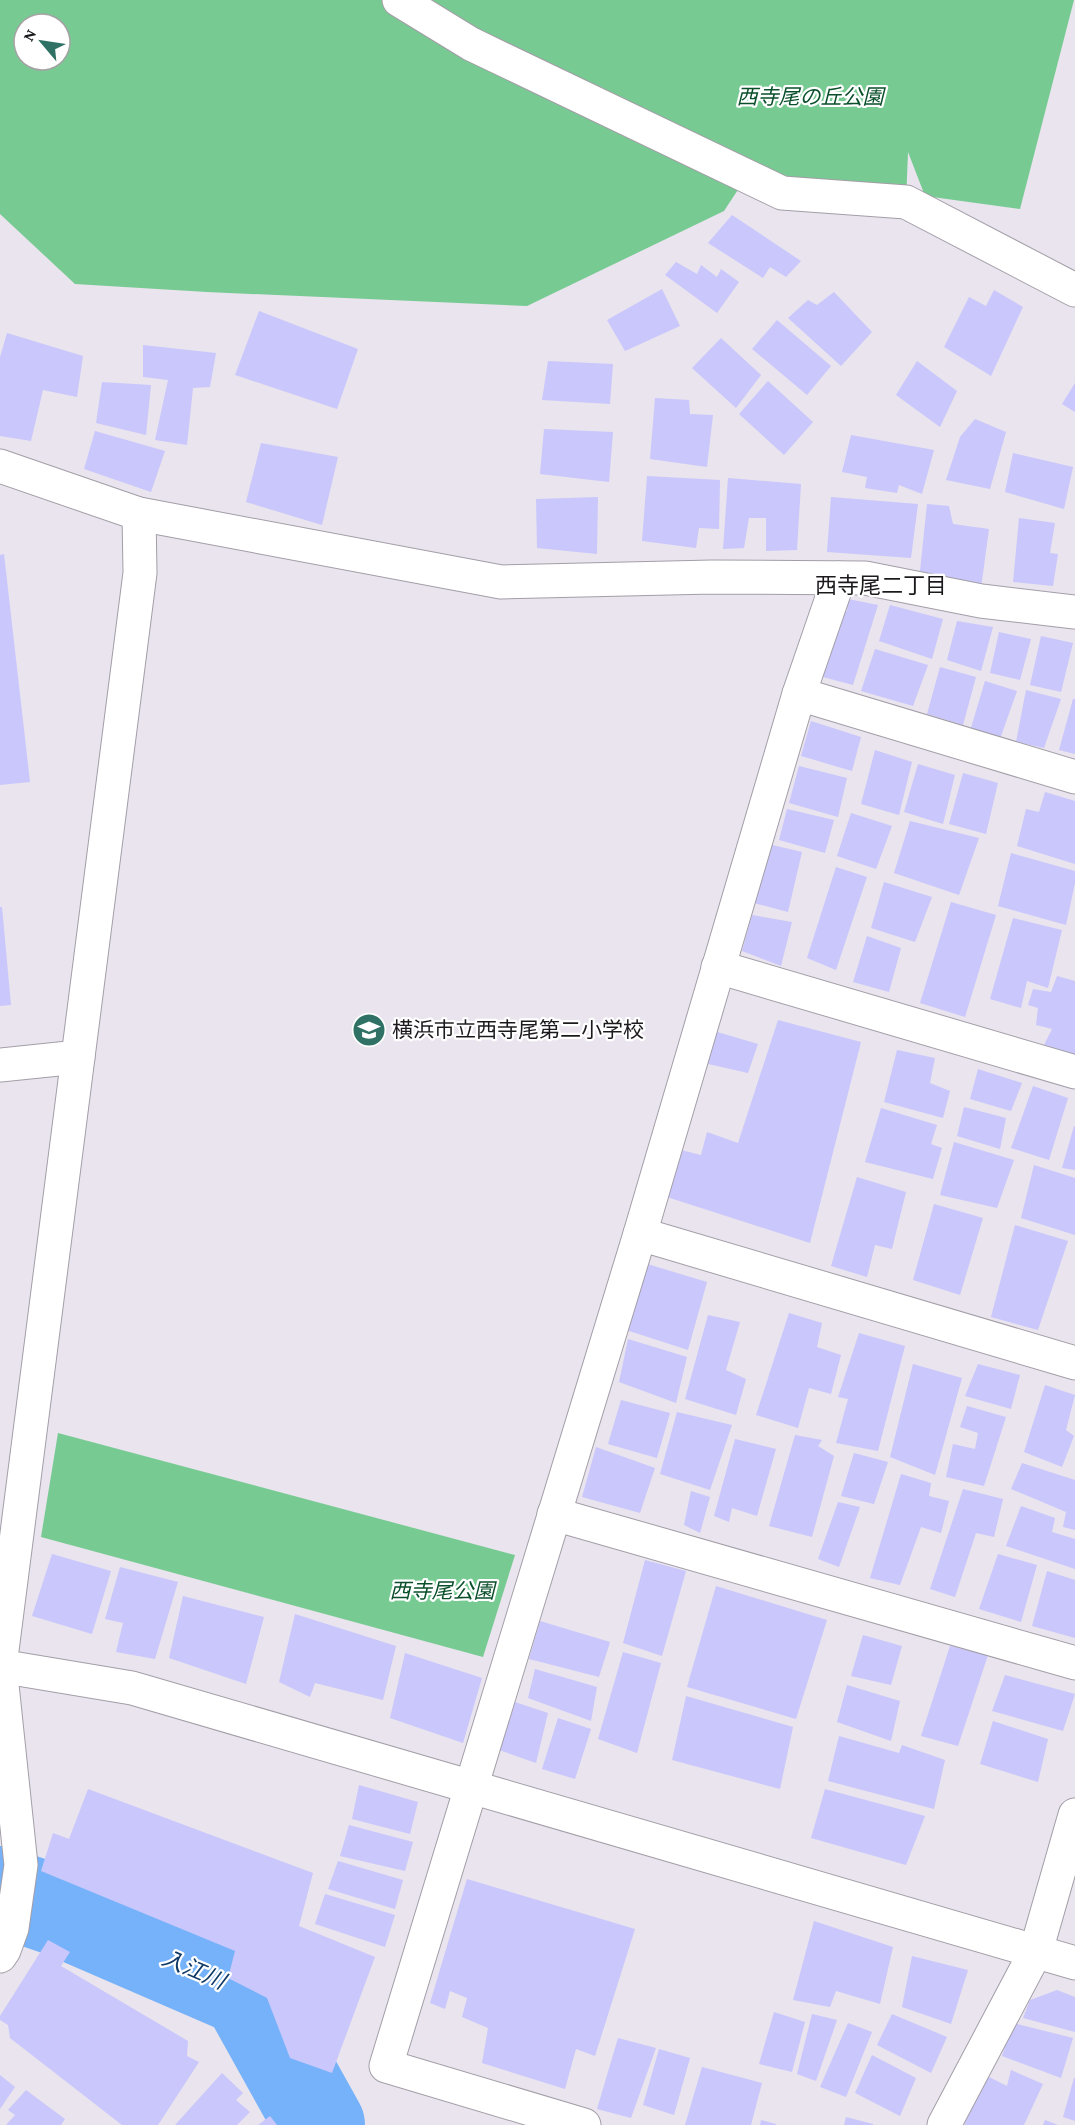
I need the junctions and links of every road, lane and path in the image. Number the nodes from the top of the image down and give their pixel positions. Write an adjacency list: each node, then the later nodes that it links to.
1 (399, 0): 2 (street)
2 (1075, 290)
3 (0, 466): 4 (street)
4 (139, 514): 5 (street); 10 (street)
5 (839, 578): 6 (street); 7 (street)
6 (1075, 612)
7 (799, 694): 8 (street); 9 (street)
8 (1075, 777)
9 (718, 967): 12 (street); 13 (street)
10 (78, 1057): 11 (street); 17 (street)
11 (0, 1065)
12 (1075, 1072)
13 (640, 1234): 14 (street); 15 (street)
14 (1075, 1363)
15 (554, 1514): 16 (street); 18 (street)
16 (1075, 1663)
17 (0, 1666): 18 (street); 20 (street)
18 (472, 1786): 21 (street); 23 (street)
19 (1075, 1815): 21 (street)
20 (6, 1942)
21 (1036, 1951): 22 (street); 24 (street)
22 (1075, 1963)
23 (584, 2125)
24 (944, 2125)

